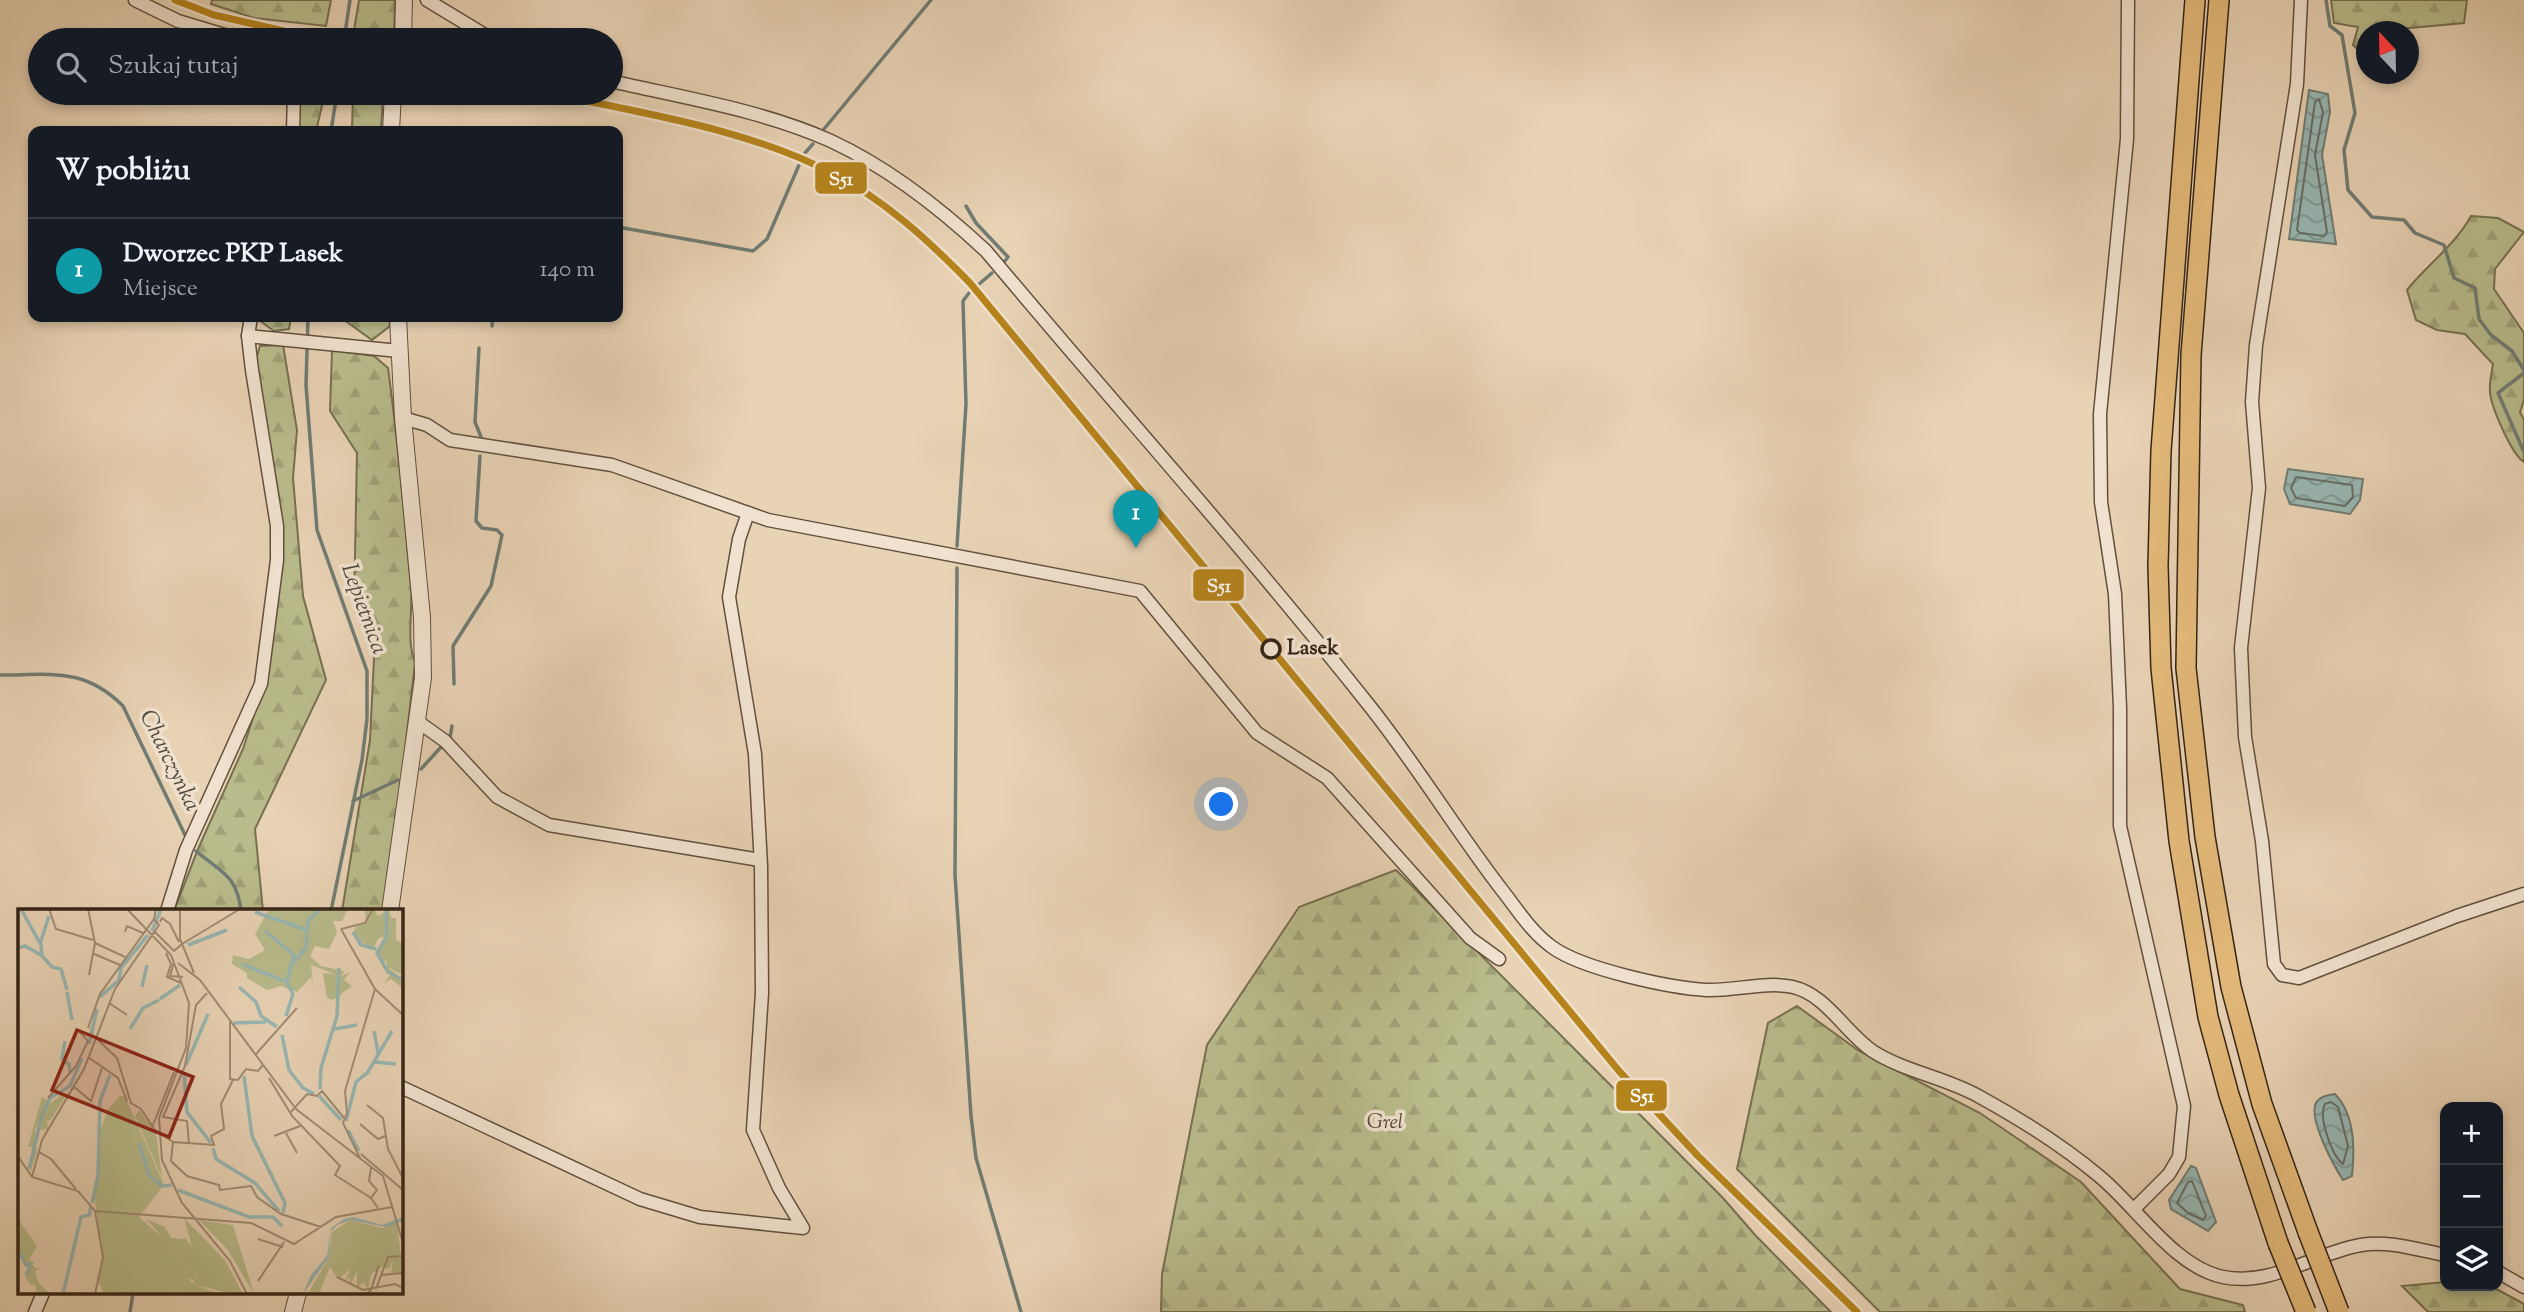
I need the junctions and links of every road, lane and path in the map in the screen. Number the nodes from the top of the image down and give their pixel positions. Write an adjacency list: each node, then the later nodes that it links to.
1 (135, 0): 8 (street)
2 (404, 0): 9 (street)
3 (427, 0): 10 (street)
4 (2128, 0): 29 (street)
5 (2194, 0): 37 (main road, bridge)
6 (2219, 0): 38 (main road, bridge)
7 (2301, 0): 24 (street)
8 (201, 28)
9 (403, 28)
10 (473, 28)
11 (623, 84): 29 (street)
12 (294, 105): 14 (street)
13 (392, 105): 15 (street)
14 (293, 126)
15 (391, 126)
16 (250, 322): 18 (street)
17 (398, 322): 19 (street)
18 (248, 336): 19 (street); 25 (street)
19 (399, 351): 20 (street)
20 (403, 418): 21 (street); 22 (street)
21 (748, 513): 23 (street); 27 (street)
22 (417, 721): 23 (street); 26 (street)
23 (760, 860): 28 (street)
24 (2524, 894)
25 (168, 909)
26 (390, 909)
27 (1499, 959)
28 (402, 1087)
29 (2135, 1208): 30 (street)
30 (2440, 1254)
31 (2503, 1275): 32 (street)
32 (2524, 1287)
33 (43, 1294): 35 (street)
34 (298, 1294): 36 (street)
35 (35, 1312)
36 (293, 1312)
37 (2306, 1312)
38 (2339, 1312)

